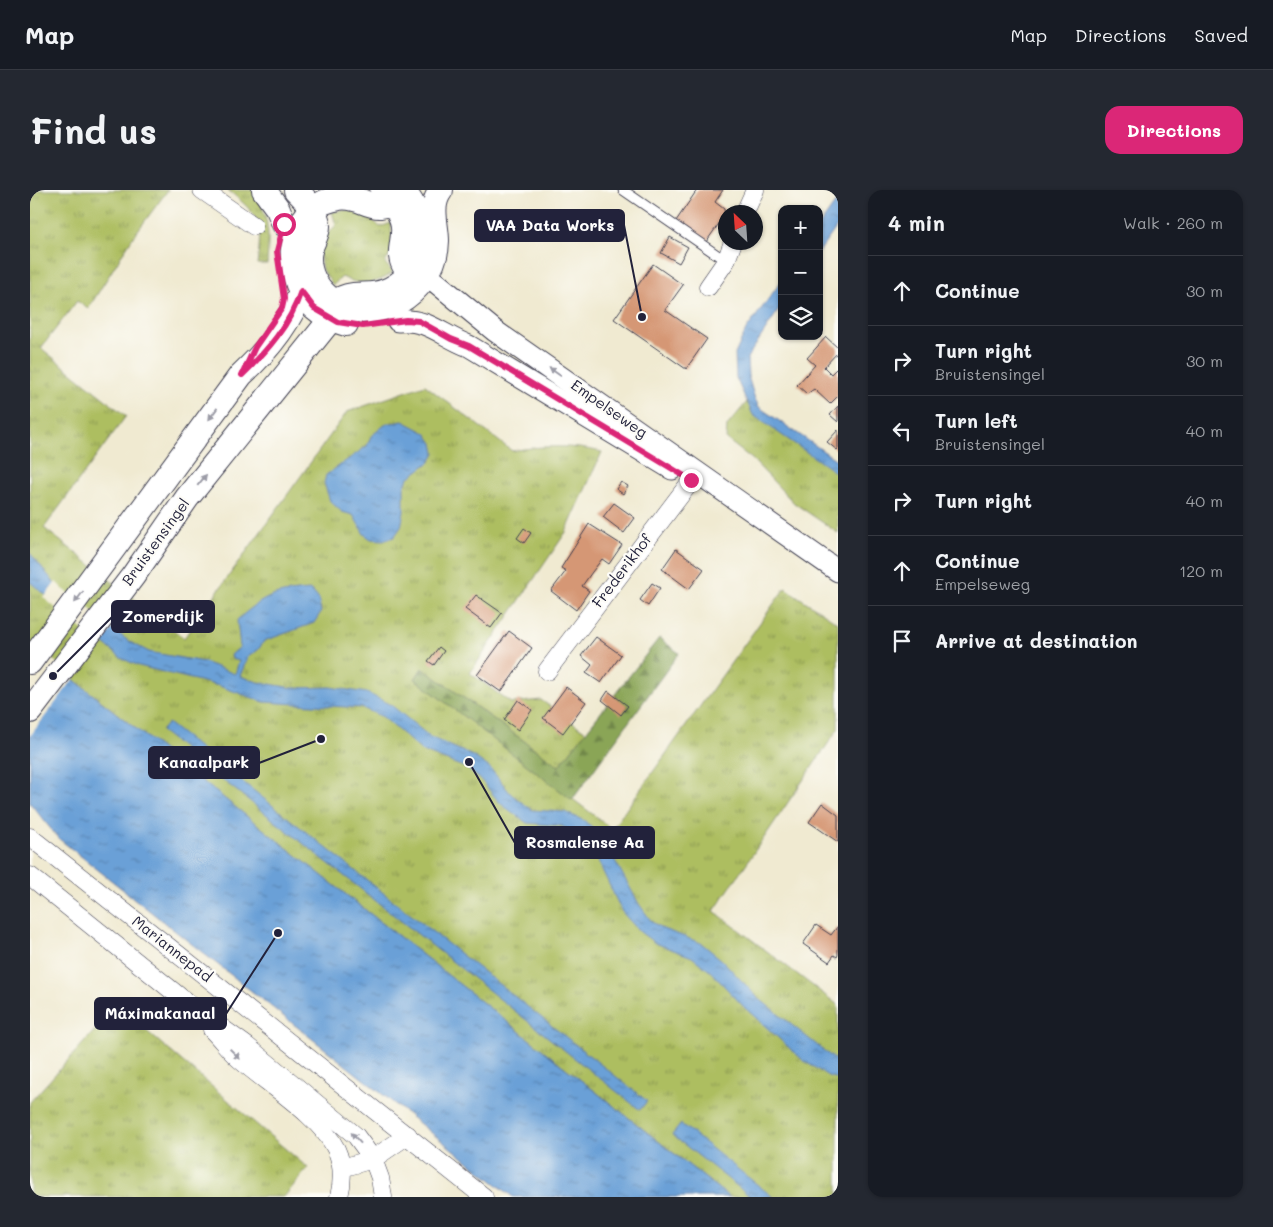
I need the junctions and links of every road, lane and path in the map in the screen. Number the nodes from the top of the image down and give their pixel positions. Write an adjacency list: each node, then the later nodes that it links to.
1 (202, 190): 10 (street)
2 (264, 190): 7 (main road)
3 (440, 190): 9 (main road)
4 (623, 190): 12 (lane)
5 (755, 190): 8 (street)
6 (401, 192): 7 (main road); 9 (main road); 13 (main road)
7 (298, 204): 15 (main road); 17 (main road); 18 (main road, Bruistensingel)
8 (748, 205)
9 (427, 218): 13 (main road)
10 (254, 226)
11 (730, 250): 12 (street)
12 (726, 261): 14 (street)
13 (421, 270): 16 (main road); 17 (main road); 19 (street, Empelseweg, one-way to 13)
14 (708, 287)
15 (301, 291): 17 (main road); 18 (main road, Bruistensingel)
16 (399, 311): 17 (main road); 19 (street, Empelseweg)
17 (337, 313): 23 (main road, Bruistensingel, one-way to 17)
18 (242, 375): 21 (main road, Bruistensingel, one-way to 21)
19 (695, 476): 20 (street, Empelseweg); 22 (street, Frederikhof)
20 (838, 571)
21 (30, 662)
22 (547, 671)
23 (30, 711)
24 (30, 837): 27 (street, Mariannepad)
25 (30, 876): 26 (street)
26 (190, 1005): 28 (street, one-way to 26); 29 (street, one-way to 29)
27 (408, 1135): 28 (street); 32 (street, Mariannepad)
28 (373, 1159): 29 (street); 31 (street)
29 (342, 1168): 30 (street)
30 (339, 1197)
31 (383, 1197)
32 (484, 1197)

